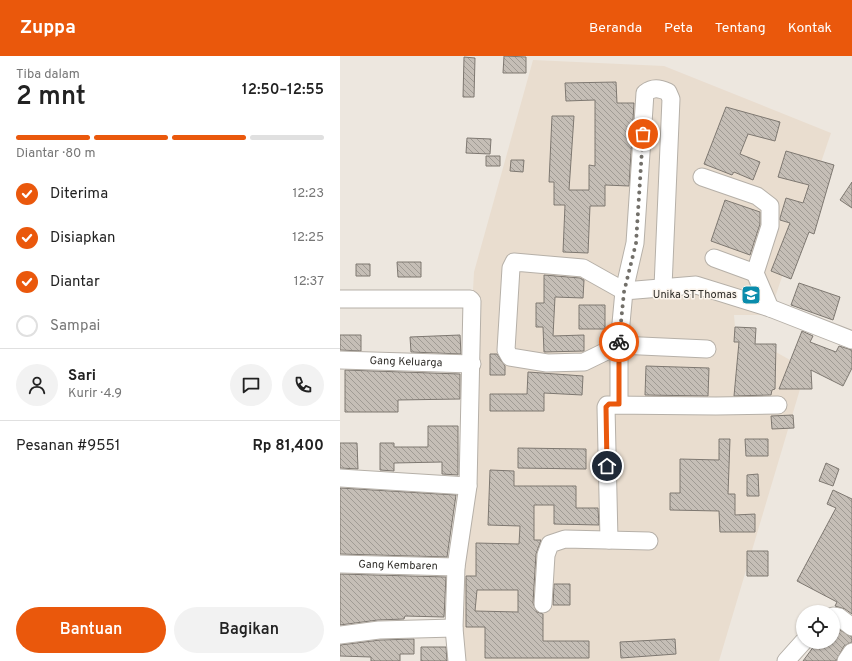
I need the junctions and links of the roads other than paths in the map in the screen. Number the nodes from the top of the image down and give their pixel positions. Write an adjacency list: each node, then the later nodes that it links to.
1 (702, 177): 3 (street)
2 (714, 258): 3 (street)
3 (755, 273): 7 (street)
4 (663, 287): 5 (street); 5 (street); 7 (street)
5 (624, 292): 9 (street); 9 (street)
6 (340, 299): 12 (street)
7 (770, 308): 8 (street)
8 (852, 340)
9 (619, 345): 10 (street); 13 (street)
10 (707, 349)
11 (340, 360): 12 (street, Gang Keluarga)
12 (472, 364): 16 (street)
13 (619, 404): 14 (street); 17 (street)
14 (778, 405)
15 (340, 478): 16 (street)
16 (468, 486): 20 (street)
17 (609, 540): 18 (street); 21 (street)
18 (649, 541)
19 (340, 564): 20 (street, Gang Kembaren)
20 (456, 567): 24 (street)
21 (543, 604)
22 (840, 618): 23 (street)
23 (852, 627)
24 (454, 628): 25 (street); 28 (street)
25 (340, 635)
26 (797, 649): 29 (street)
27 (852, 652): 30 (street)
28 (457, 661)
29 (786, 661)
30 (846, 661)

